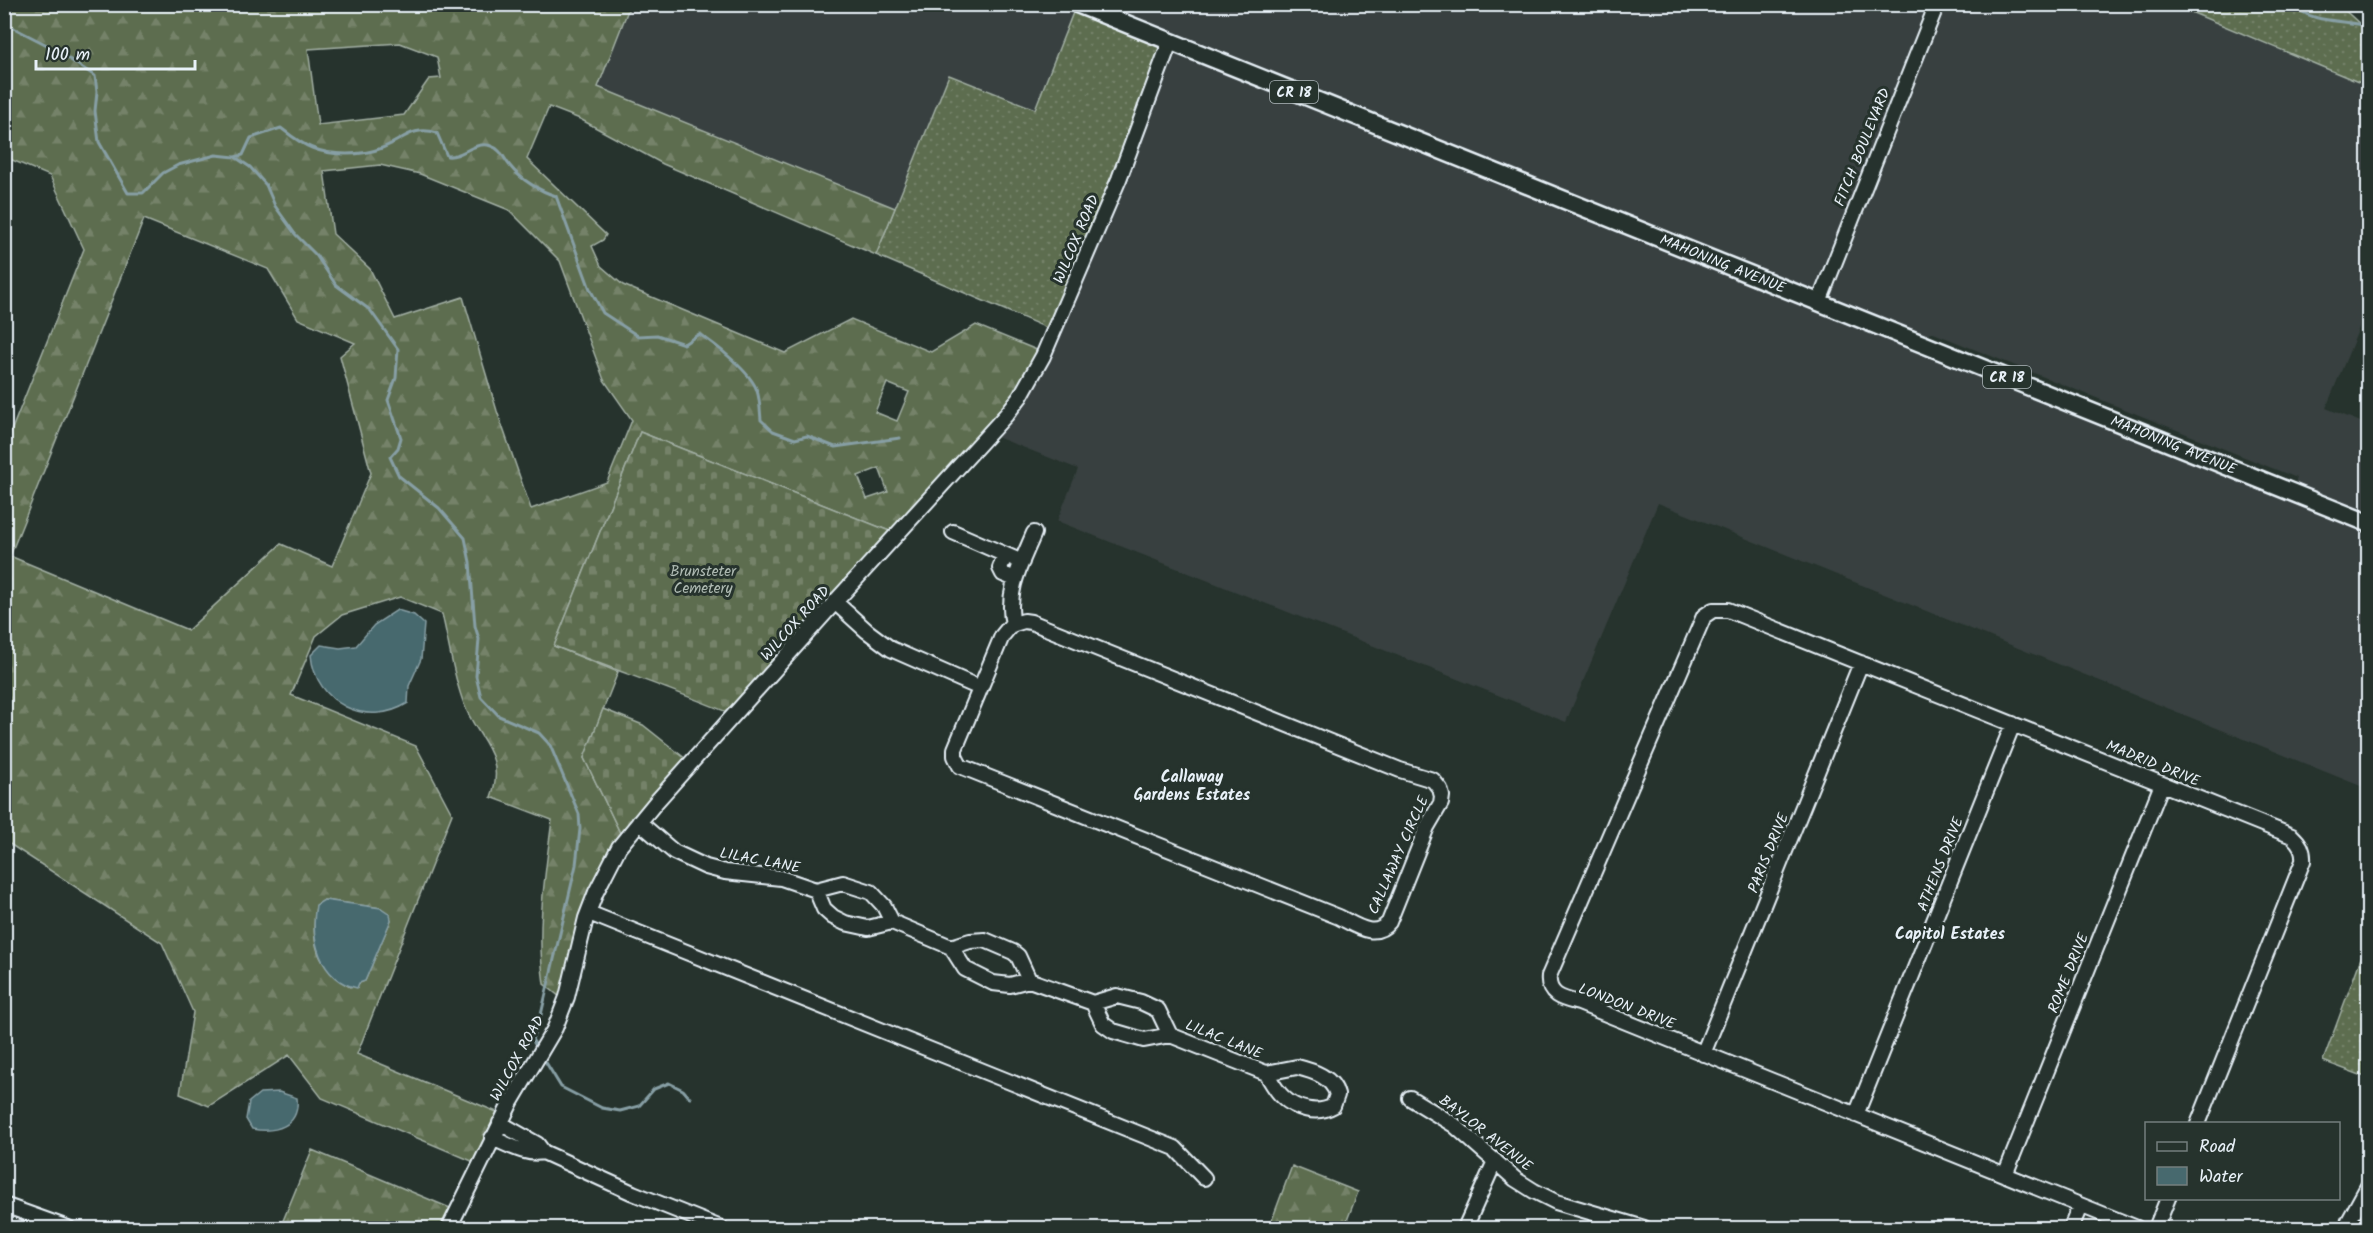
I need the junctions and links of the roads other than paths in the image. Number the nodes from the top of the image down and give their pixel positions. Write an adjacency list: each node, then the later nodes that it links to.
1 (1077, 4): 3 (main road, MAHONING AVENUE / CR 18)
2 (1937, 4): 4 (street, FITCH BOULEVARD)
3 (1170, 42): 4 (main road, MAHONING AVENUE / CR 18); 11 (street, WILCOX ROAD)
4 (1819, 302): 5 (main road, MAHONING AVENUE / CR 18)
5 (2368, 522)
6 (953, 532): 8 (street)
7 (1034, 533): 9 (street)
8 (1005, 556): 9 (street); 10 (street)
9 (1022, 562): 10 (street)
10 (1015, 579): 13 (street)
11 (835, 602): 15 (street); 18 (street, WILCOX ROAD)
12 (1713, 610): 14 (street, MADRID DRIVE); 26 (street, LONDON DRIVE)
13 (1013, 624): 15 (street, CALLAWAY CIRCLE); 15 (street, CALLAWAY CIRCLE)
14 (1861, 663): 16 (street, MADRID DRIVE); 26 (street, PARIS DRIVE)
15 (980, 688)
16 (2013, 724): 17 (street, MADRID DRIVE); 29 (street, ATHENS DRIVE)
17 (2162, 784): 30 (street, MADRID DRIVE); 35 (street, ROME DRIVE)
18 (639, 822): 19 (street, LILAC LANE); 20 (street, WILCOX ROAD)
19 (816, 890): 21 (street, LILAC LANE); 21 (street, LILAC LANE)
20 (589, 913): 31 (street, WILCOX ROAD); 36 (street)
21 (892, 922): 22 (street)
22 (951, 947): 23 (street); 23 (street)
23 (1029, 980): 24 (street)
24 (1093, 1003): 25 (street, LILAC LANE); 25 (street, LILAC LANE)
25 (1170, 1035): 27 (street, LILAC LANE)
26 (1703, 1054): 29 (street, LONDON DRIVE)
27 (1266, 1073): 27 (street, LILAC LANE)
28 (1410, 1098): 34 (street, BAYLOR AVENUE)
29 (1856, 1115): 35 (street, LONDON DRIVE)
30 (2199, 1122)
31 (500, 1123): 32 (street, WILCOX ROAD); 33 (street)
32 (492, 1138): 33 (street); 42 (street, WILCOX ROAD)
33 (543, 1152): 43 (street)
34 (1495, 1161): 44 (street); 45 (street, BAYLOR AVENUE)
35 (2005, 1175): 40 (street, LONDON DRIVE)
36 (1204, 1178)
37 (2368, 1186): 49 (street)
38 (2167, 1200): 48 (street)
39 (4, 1205): 41 (street)
40 (2080, 1206): 46 (street); 47 (street, LONDON DRIVE)
41 (68, 1228)
42 (449, 1228)
43 (721, 1228)
44 (1465, 1228)
45 (1644, 1228)
46 (2071, 1228)
47 (2137, 1228)
48 (2156, 1228)
49 (2345, 1228)

